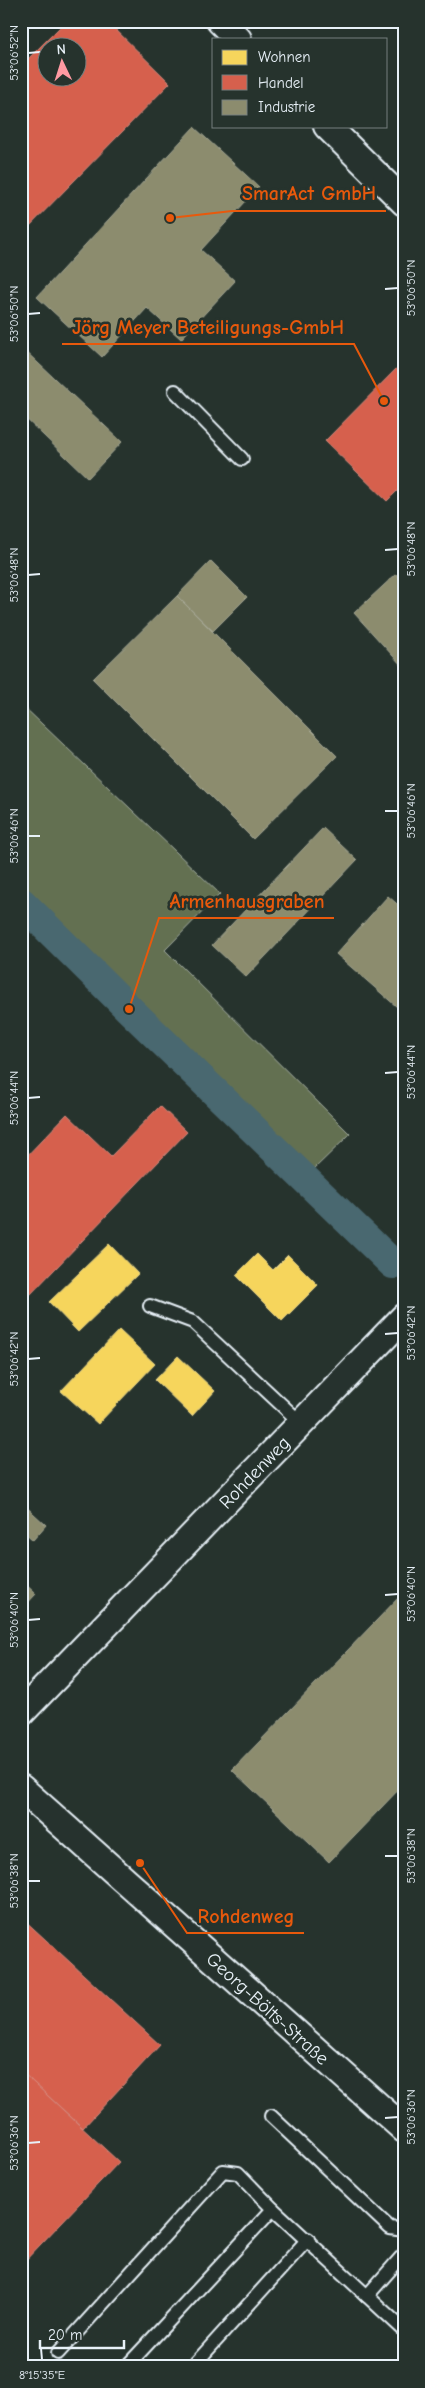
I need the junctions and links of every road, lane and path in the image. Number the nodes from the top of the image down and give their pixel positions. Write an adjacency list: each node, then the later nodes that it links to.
1 (220, 21): 2 (street)
2 (237, 38)
3 (329, 128): 4 (street)
4 (404, 202)
5 (175, 391): 6 (lane)
6 (242, 459)
7 (150, 1306): 9 (lane)
8 (404, 1317): 9 (street, Rohdenweg)
9 (301, 1423): 10 (street, Rohdenweg)
10 (21, 1713)
11 (21, 1788): 13 (street, Georg-Bölts-Straße)
12 (271, 2116): 15 (lane)
13 (404, 2129)
14 (273, 2209): 16 (lane); 20 (lane); 21 (lane)
15 (404, 2230)
16 (308, 2239): 18 (lane); 22 (lane)
17 (404, 2254): 18 (lane)
18 (367, 2296): 19 (lane)
19 (404, 2330)
20 (58, 2353)
21 (126, 2367)
22 (192, 2367)

